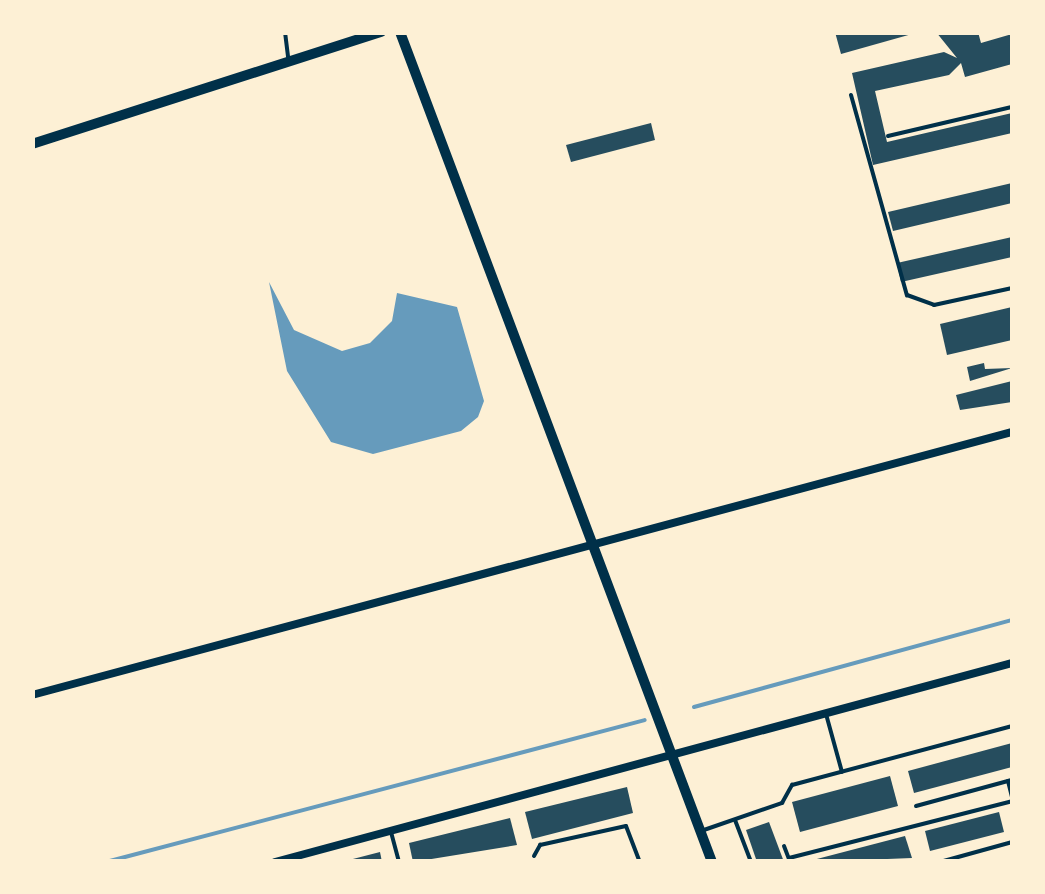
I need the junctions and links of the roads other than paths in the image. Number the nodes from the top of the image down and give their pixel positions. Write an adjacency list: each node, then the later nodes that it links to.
1 (285, 32): 4 (lane)
2 (380, 32): 4 (street)
3 (400, 32): 11 (street)
4 (288, 62): 8 (street)
5 (851, 95): 9 (lane)
6 (1012, 107): 7 (lane)
7 (888, 136)
8 (32, 144)
9 (1012, 288)
10 (1012, 432): 11 (street)
11 (595, 543): 13 (street); 16 (street)
12 (1012, 663): 14 (street)
13 (32, 696)
14 (826, 714): 16 (street); 17 (lane)
15 (1012, 726): 17 (lane)
16 (674, 757): 22 (street); 23 (street)
17 (842, 772): 21 (lane)
18 (1010, 780): 19 (lane); 20 (lane)
19 (1012, 799): 27 (lane)
20 (916, 806)
21 (735, 820): 23 (lane); 33 (lane)
22 (390, 831): 28 (street); 29 (lane)
23 (701, 831): 32 (street)
24 (1012, 842): 34 (lane)
25 (784, 846): 27 (lane)
26 (534, 859): 30 (lane); 31 (lane)
27 (789, 860)
28 (275, 862)
29 (398, 862)
30 (515, 862)
31 (640, 862)
32 (712, 862)
33 (751, 862)
34 (940, 862)

